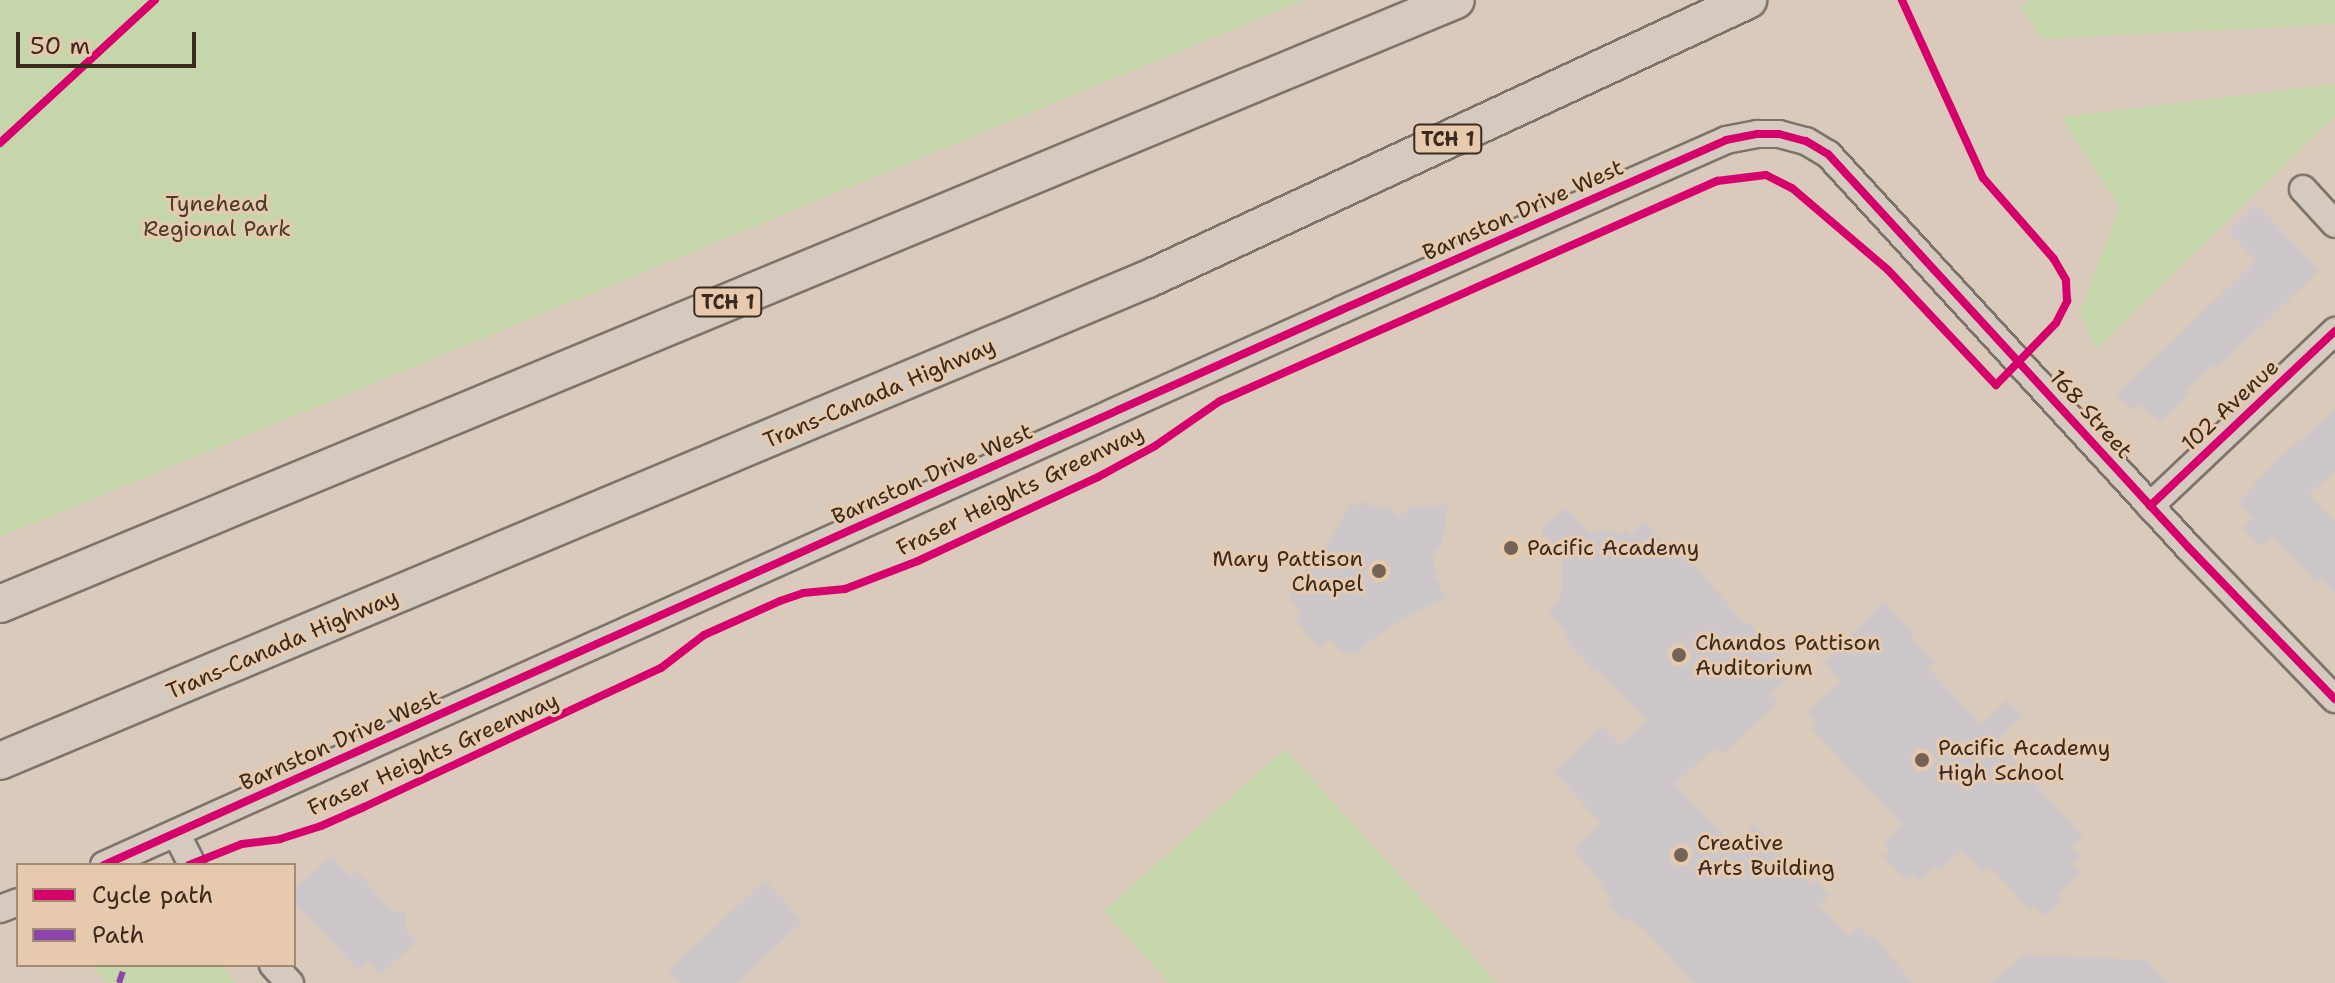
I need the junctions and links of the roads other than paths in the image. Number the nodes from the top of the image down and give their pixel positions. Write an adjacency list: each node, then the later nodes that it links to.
1 (1456, 0): 8 (highway, TCH 1)
2 (1748, 0): 10 (highway, Trans-Canada Highway / TCH 1)
3 (1779, 134): 7 (street, 168 Street); 11 (street, Barnston Drive West)
4 (2303, 189): 5 (street)
5 (2335, 224)
6 (2335, 331): 7 (street, 102 Avenue)
7 (2150, 506): 9 (street, 168 Street)
8 (0, 604)
9 (2335, 699)
10 (0, 761)
11 (176, 833): 12 (street, Barnston Drive West); 13 (street)
12 (108, 863)
13 (191, 863)
14 (275, 967): 15 (street)
15 (290, 983)

